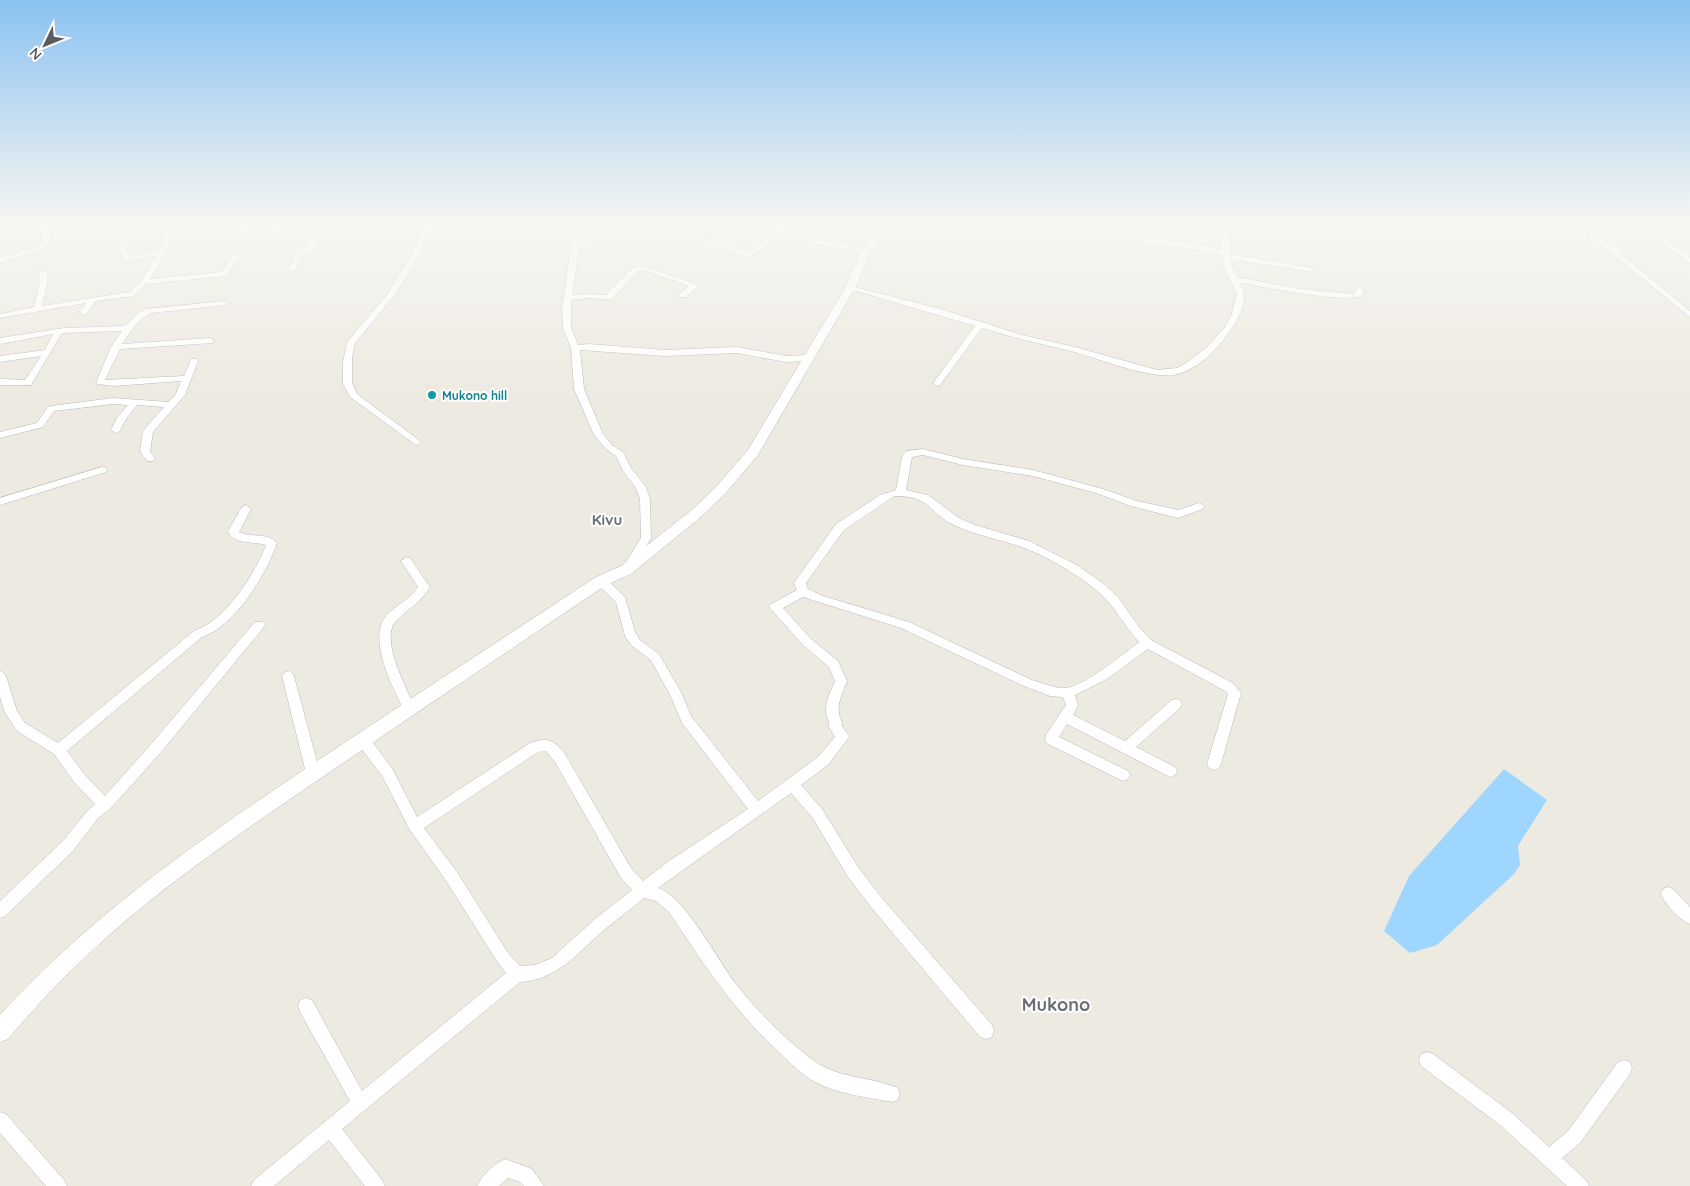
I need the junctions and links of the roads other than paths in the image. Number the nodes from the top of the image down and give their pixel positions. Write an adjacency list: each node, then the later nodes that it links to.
1 (44, 279): 19 (street)
2 (146, 279): 12 (street)
3 (170, 279): 12 (street)
4 (400, 279): 43 (street)
5 (570, 279): 16 (street)
6 (626, 279): 16 (street)
7 (678, 279): 15 (street)
8 (854, 279): 13 (street)
9 (1233, 279): 23 (street)
10 (1235, 279): 14 (street)
11 (1647, 279): 21 (street)
12 (144, 282): 17 (street)
13 (850, 288): 23 (street); 32 (street)
14 (1360, 290)
15 (683, 295)
16 (567, 298): 29 (street)
17 (92, 299): 19 (street); 20 (street)
18 (224, 303): 24 (street)
19 (38, 310): 22 (street)
20 (83, 313)
21 (1690, 315)
22 (0, 316)
23 (980, 325): 37 (street)
24 (127, 329): 25 (street); 28 (street)
25 (59, 331): 26 (street); 30 (street)
26 (0, 341)
27 (210, 341): 28 (street)
28 (116, 347): 36 (street)
29 (575, 348): 32 (street); 51 (street)
30 (48, 352): 31 (street); 35 (street)
31 (0, 358)
32 (807, 358): 51 (street)
33 (194, 361): 34 (street)
34 (188, 378): 36 (street); 40 (street)
35 (0, 382)
36 (125, 383): 38 (street)
37 (937, 383)
38 (113, 401): 39 (street); 42 (street)
39 (134, 403): 40 (street); 41 (street)
40 (171, 405): 44 (street)
41 (116, 430)
42 (0, 435)
43 (416, 442)
44 (150, 459)
45 (102, 470): 47 (street)
46 (901, 492): 48 (street); 53 (street); 55 (street)
47 (0, 502)
48 (1199, 507)
49 (246, 509): 64 (street)
50 (406, 562): 60 (street)
51 (626, 570): 52 (street)
52 (601, 581): 60 (street); 71 (street)
53 (803, 592): 58 (street); 69 (street)
54 (259, 625): 70 (street)
55 (1147, 643): 58 (street); 65 (street)
56 (0, 676): 64 (street)
57 (288, 676): 67 (street)
58 (1068, 693): 61 (street)
59 (1176, 704): 63 (street)
60 (409, 708): 62 (street)
61 (1065, 717): 63 (street); 68 (street)
62 (362, 739): 67 (street); 72 (street)
63 (1126, 748): 66 (street)
64 (59, 750): 70 (street)
65 (1214, 764)
66 (1170, 771)
67 (313, 773): 79 (street)
68 (1123, 775)
69 (792, 785): 71 (street); 80 (street)
70 (105, 805): 75 (street)
71 (758, 810): 73 (street)
72 (415, 826): 73 (street); 77 (street)
73 (642, 891): 77 (street); 83 (street)
74 (1668, 894): 76 (street)
75 (0, 911)
76 (1690, 917)
77 (517, 974): 84 (street)
78 (306, 1006): 84 (street)
79 (0, 1031)
80 (986, 1031)
81 (1427, 1060): 87 (street)
82 (1624, 1068): 87 (street)
83 (892, 1094)
84 (360, 1103): 86 (street)
85 (0, 1120): 88 (street)
86 (330, 1127): 89 (street); 90 (street)
87 (1549, 1158): 93 (street)
88 (58, 1186)
89 (260, 1186)
90 (376, 1186)
91 (486, 1186): 92 (street)
92 (535, 1186)
93 (1580, 1186)

